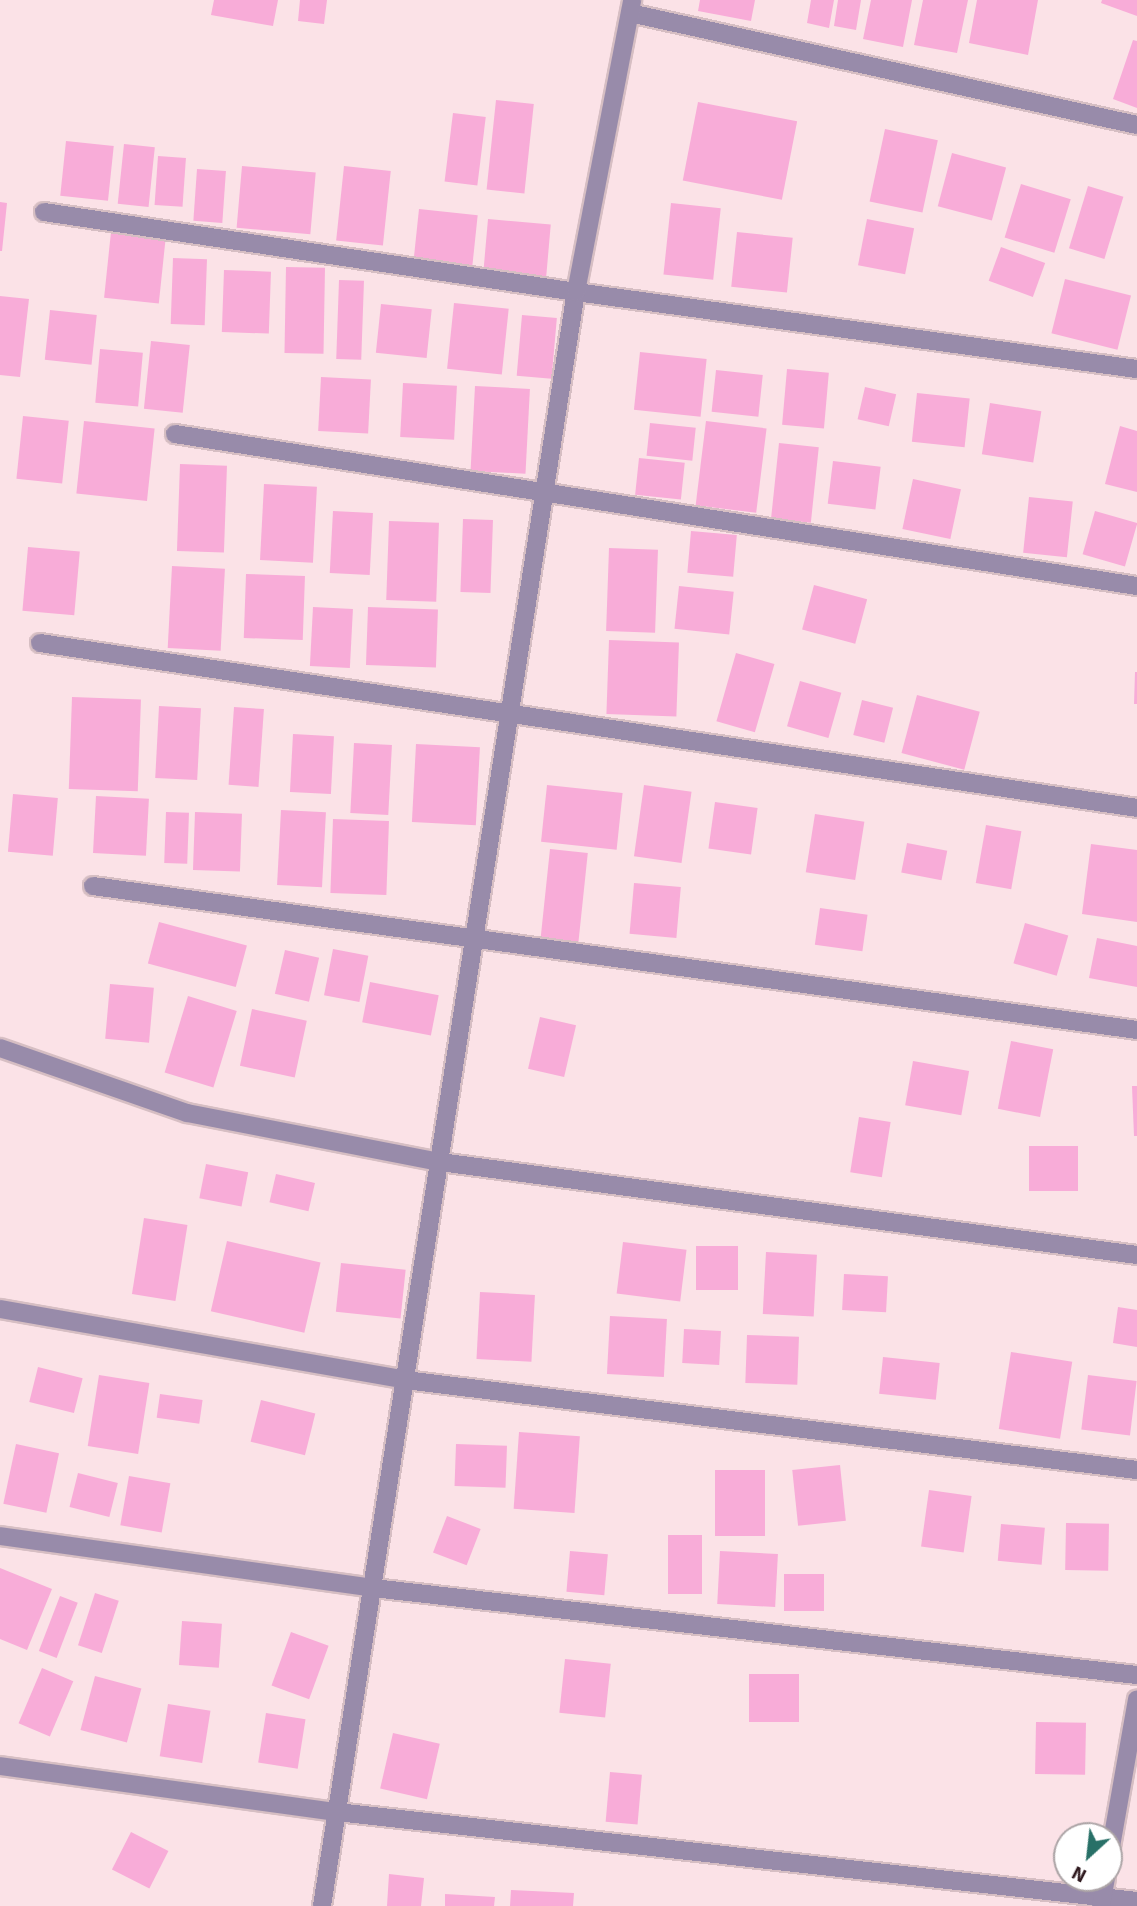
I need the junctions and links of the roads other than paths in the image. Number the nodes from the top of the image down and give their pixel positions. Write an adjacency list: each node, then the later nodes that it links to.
1 (631, 6): 2 (street); 4 (street)
2 (1137, 125)
3 (44, 212): 4 (street)
4 (576, 292): 5 (street); 7 (street)
5 (1137, 369)
6 (175, 434): 7 (street)
7 (545, 491): 8 (street); 10 (street)
8 (1137, 586)
9 (40, 643): 10 (street)
10 (511, 712): 11 (street); 13 (street)
11 (1137, 808)
12 (93, 886): 13 (street)
13 (474, 941): 14 (street); 16 (street)
14 (1137, 1030)
15 (0, 1048): 16 (street)
16 (440, 1162): 17 (street); 19 (street)
17 (1137, 1255)
18 (0, 1309): 19 (street)
19 (405, 1380): 20 (street); 22 (street)
20 (1137, 1470)
21 (0, 1535): 22 (street)
22 (373, 1588): 23 (street); 26 (street)
23 (1137, 1675)
24 (1137, 1699): 27 (street)
25 (0, 1766): 26 (street)
26 (337, 1812): 28 (street); 30 (street)
27 (1115, 1822)
28 (1101, 1901): 29 (street)
29 (1137, 1901)
30 (322, 1906)

